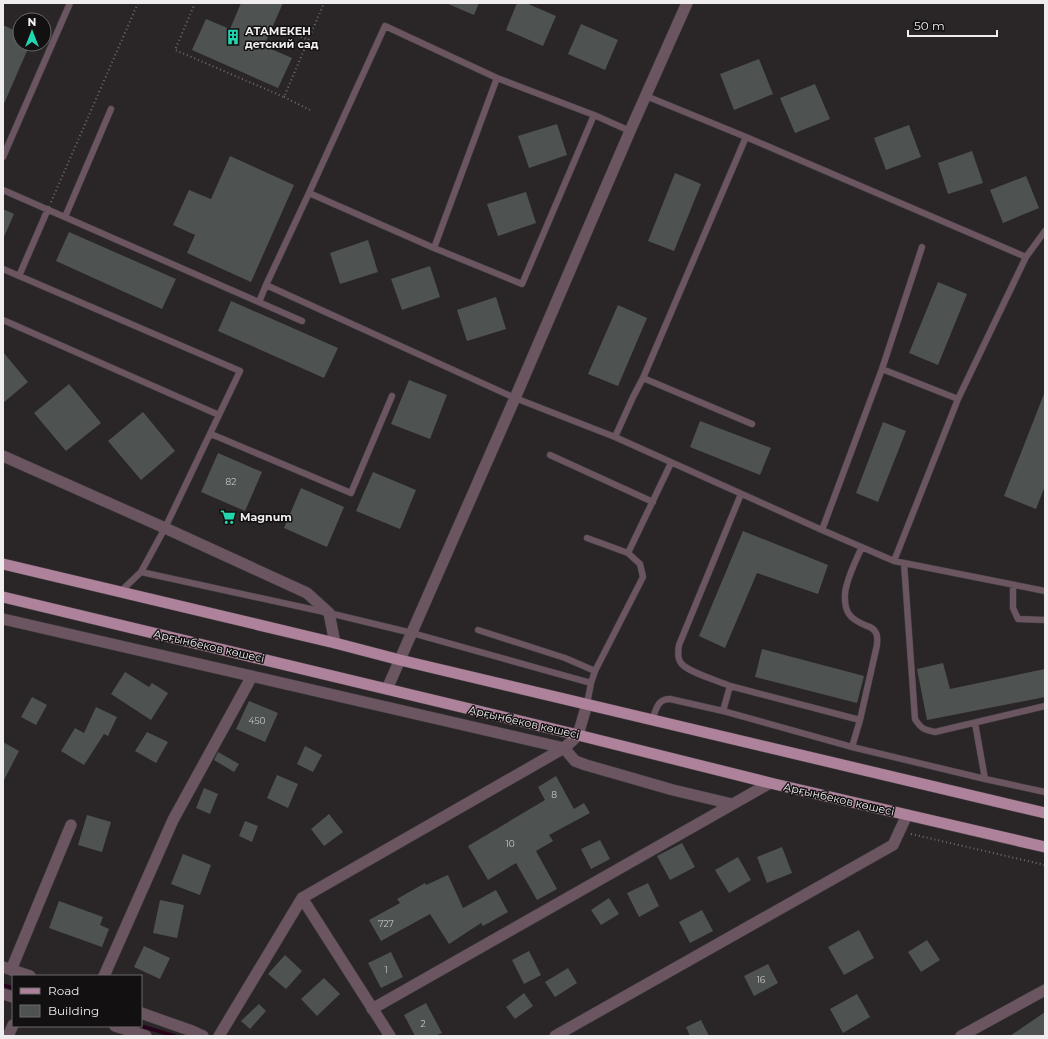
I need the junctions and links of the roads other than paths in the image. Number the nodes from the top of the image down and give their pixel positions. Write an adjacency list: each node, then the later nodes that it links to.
1 (70, 3): 9 (lane)
2 (687, 3): 4 (street)
3 (497, 78): 6 (lane); 11 (lane); 16 (lane)
4 (646, 96): 7 (street); 8 (lane)
5 (110, 109): 13 (lane)
6 (594, 115): 7 (lane); 16 (lane)
7 (630, 131): 27 (street)
8 (746, 137): 17 (lane); 25 (lane)
9 (3, 157)
10 (3, 190): 12 (lane)
11 (309, 193): 16 (lane); 20 (lane)
12 (48, 209): 13 (lane); 19 (lane)
13 (65, 217): 21 (lane)
14 (1045, 231): 17 (lane)
15 (922, 247): 24 (lane)
16 (434, 248)
17 (1026, 257): 28 (lane)
18 (3, 269): 19 (lane)
19 (18, 276): 29 (lane)
20 (266, 285): 21 (lane); 27 (lane)
21 (259, 302): 23 (lane)
22 (3, 320): 29 (lane)
23 (302, 321)
24 (882, 369): 28 (lane); 39 (lane)
25 (643, 378): 30 (lane); 32 (lane)
26 (392, 396): 31 (lane)
27 (515, 398): 32 (lane); 55 (street)
28 (958, 398): 43 (lane)
29 (219, 416): 31 (lane)
30 (752, 424)
31 (211, 434): 38 (lane)
32 (615, 437): 35 (lane)
33 (550, 455): 37 (lane)
34 (3, 456): 38 (street)
35 (671, 463): 36 (lane); 37 (lane)
36 (741, 494): 39 (lane); 61 (lane)
37 (653, 502): 42 (lane)
38 (165, 528): 46 (lane); 51 (street)
39 (822, 530): 41 (lane)
40 (587, 538): 42 (lane)
41 (862, 547): 43 (lane); 67 (lane)
42 (628, 553): 58 (lane)
43 (894, 561): 44 (lane)
44 (904, 563): 47 (lane); 68 (lane)
45 (3, 564): 49 (main road)
46 (141, 572): 49 (lane); 51 (lane)
47 (1013, 585): 48 (lane); 53 (lane)
48 (1045, 591)
49 (120, 592): 56 (main road)
50 (3, 597): 62 (main road, Арғынбеков көшесі)
51 (329, 613): 55 (lane); 56 (street)
52 (3, 619): 59 (street)
53 (1045, 620)
54 (478, 630): 58 (lane)
55 (412, 633): 57 (street); 60 (lane)
56 (335, 643): 57 (main road)
57 (400, 660): 62 (street); 63 (main road)
58 (595, 670): 60 (lane)
59 (252, 676): 71 (street); 83 (street)
60 (591, 683): 63 (lane)
61 (730, 686): 65 (lane); 67 (lane)
62 (387, 689): 69 (main road, Арғынбеков көшесі)
63 (587, 704): 66 (main road); 69 (street)
64 (1045, 706): 68 (lane)
65 (723, 711): 66 (lane); 70 (lane)
66 (652, 719): 76 (main road)
67 (860, 720): 70 (lane)
68 (975, 723): 72 (lane)
69 (578, 735): 71 (street); 73 (main road, Арғынбеков көшесі)
70 (852, 747): 72 (lane)
71 (564, 748): 75 (street); 80 (street)
72 (985, 779): 74 (lane)
73 (770, 783): 75 (street); 77 (main road, Арғынбеков көшесі)
74 (1045, 792)
75 (732, 804): 85 (street)
76 (1045, 813)
77 (907, 815): 79 (main road, Арғынбеков көшесі); 93 (street)
78 (71, 826): 81 (street)
79 (1045, 847)
80 (302, 898): 85 (street); 91 (street)
81 (7, 968): 82 (street)
82 (27, 975)
83 (104, 975)
84 (1045, 990): 94 (street)
85 (372, 1009): 92 (street)
86 (142, 1013): 88 (street)
87 (118, 1027): 89 (street)
88 (191, 1033): 90 (street)
89 (146, 1036)
90 (203, 1036)
91 (219, 1036)
92 (390, 1036)
93 (555, 1036)
94 (961, 1036)

